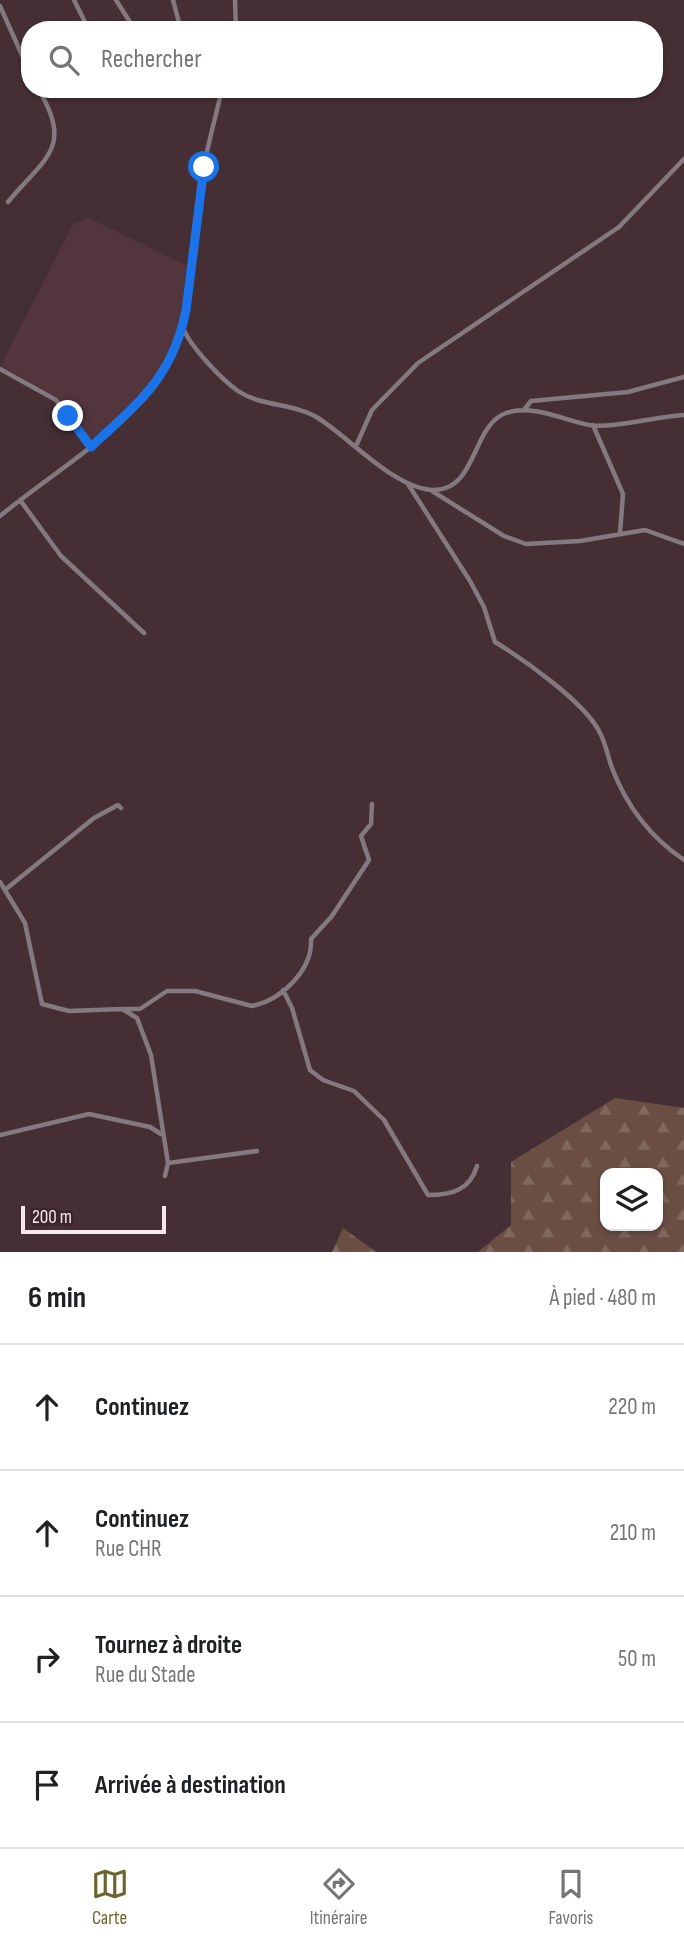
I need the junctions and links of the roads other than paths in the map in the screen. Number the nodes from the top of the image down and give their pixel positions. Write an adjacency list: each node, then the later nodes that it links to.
1 (74, 0): 6 (street)
2 (116, 0): 7 (street)
3 (173, 0): 8 (street)
4 (236, 0): 9 (street)
5 (0, 6): 10 (street)
6 (84, 21)
7 (129, 21)
8 (179, 21)
9 (236, 21)
10 (21, 53)
11 (44, 98): 14 (street)
12 (220, 98): 15 (street)
13 (684, 159): 21 (street)
14 (8, 202)
15 (183, 328): 21 (street); 22 (street)
16 (0, 369): 22 (street)
17 (684, 377): 18 (street)
18 (524, 410): 20 (street); 24 (street)
19 (684, 415): 20 (street)
20 (593, 425): 27 (street)
21 (356, 446): 23 (street)
22 (91, 447): 25 (street)
23 (408, 484): 24 (street); 32 (street)
24 (432, 490): 27 (street)
25 (20, 500): 26 (street); 29 (street)
26 (0, 516)
27 (620, 533): 28 (street)
28 (684, 544)
29 (144, 634)
30 (372, 804): 35 (street)
31 (121, 808): 34 (street)
32 (684, 860)
33 (0, 882): 34 (street)
34 (6, 889): 36 (street)
35 (283, 989): 36 (street); 43 (street)
36 (122, 1009): 37 (street)
37 (161, 1122): 38 (street); 39 (street)
38 (150, 1127): 39 (street); 40 (street)
39 (162, 1134): 42 (street)
40 (0, 1135)
41 (257, 1151): 42 (street)
42 (168, 1163): 44 (street)
43 (477, 1166)
44 (165, 1176)

